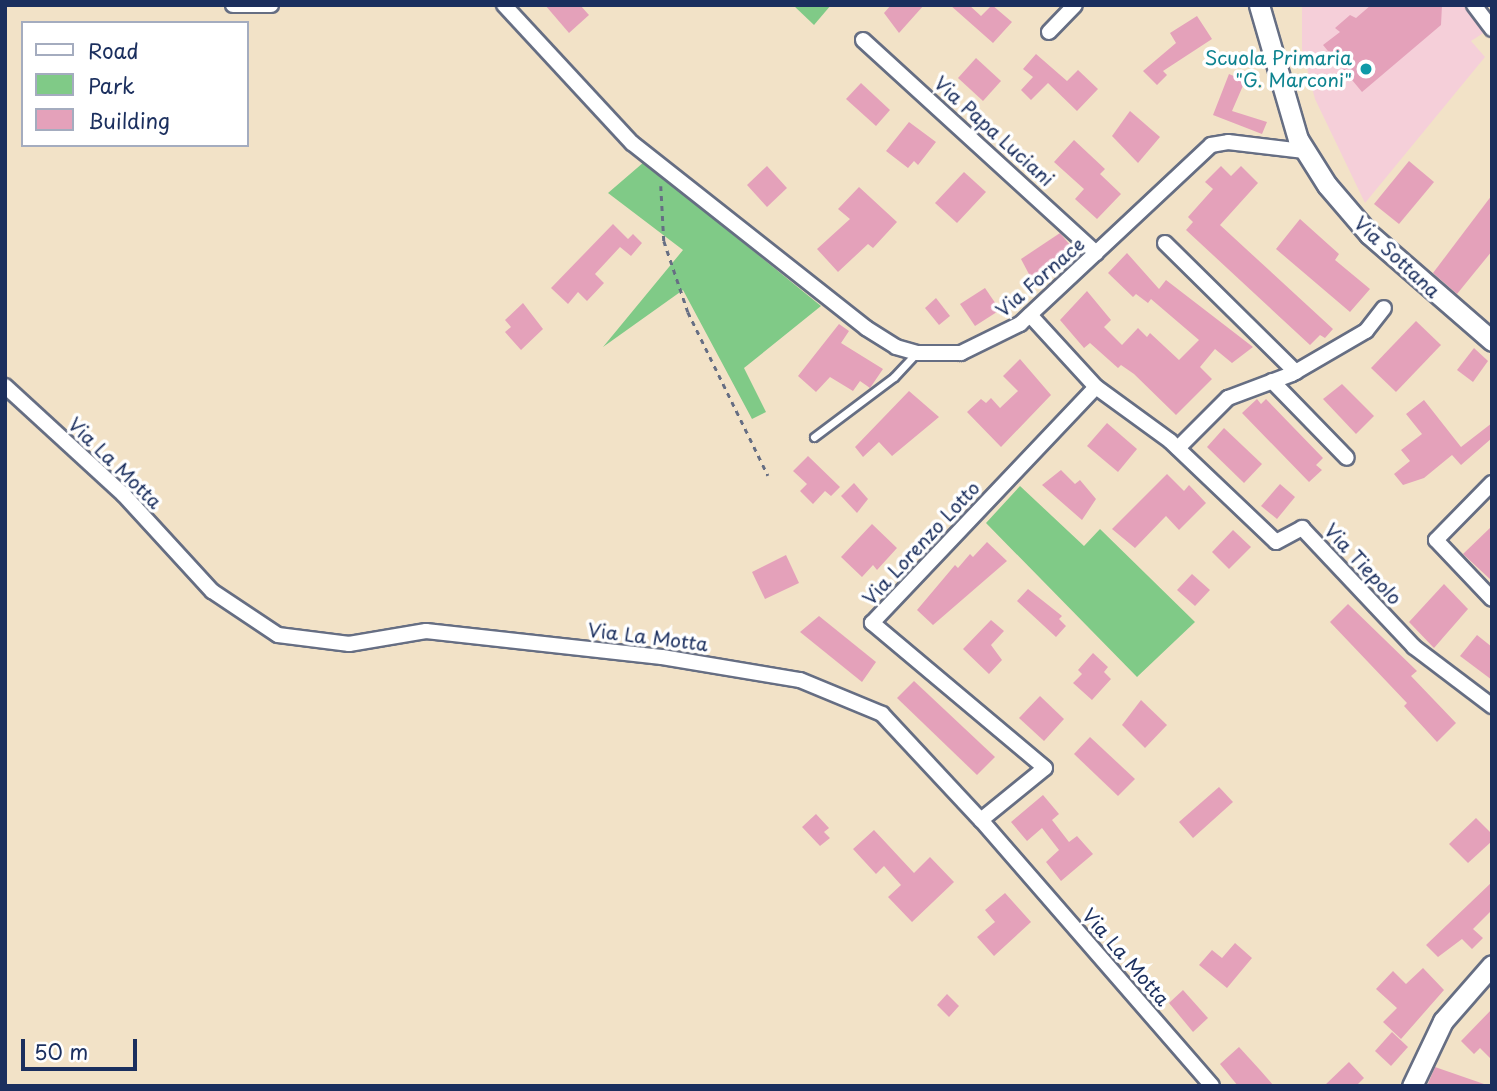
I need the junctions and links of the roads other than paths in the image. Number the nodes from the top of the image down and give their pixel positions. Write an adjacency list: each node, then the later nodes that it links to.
1 (233, 5): 2 (street)
2 (271, 5)
3 (524, 5): 7 (street)
4 (1075, 5): 9 (street)
5 (1259, 5): 11 (street, Via Sottana)
6 (1474, 5): 8 (street)
7 (508, 11): 17 (street, Via Fornace)
8 (1492, 29)
9 (1049, 32)
10 (863, 40): 13 (street, Via Papa Luciani)
11 (1304, 150): 13 (street, Via Fornace); 16 (street, Via Sottana)
12 (1165, 243): 18 (street)
13 (1096, 253): 15 (street, Via Fornace)
14 (1384, 308): 18 (street)
15 (1030, 315): 17 (street, Via Fornace); 21 (street, Via Tiepolo)
16 (1492, 341)
17 (917, 353): 22 (lane)
18 (1296, 372): 19 (street)
19 (1272, 382): 23 (street); 24 (street)
20 (5, 386): 28 (street, Via La Motta)
21 (1096, 387): 23 (street, Via Tiepolo); 28 (street, Via Lorenzo Lotto)
22 (814, 437)
23 (1178, 448): 27 (street, Via Tiepolo)
24 (1347, 458)
25 (1492, 484): 26 (street)
26 (1492, 599)
27 (1492, 706)
28 (981, 820): 31 (street, Via La Motta)
29 (1492, 965): 30 (street)
30 (1408, 1084)
31 (1212, 1086)

